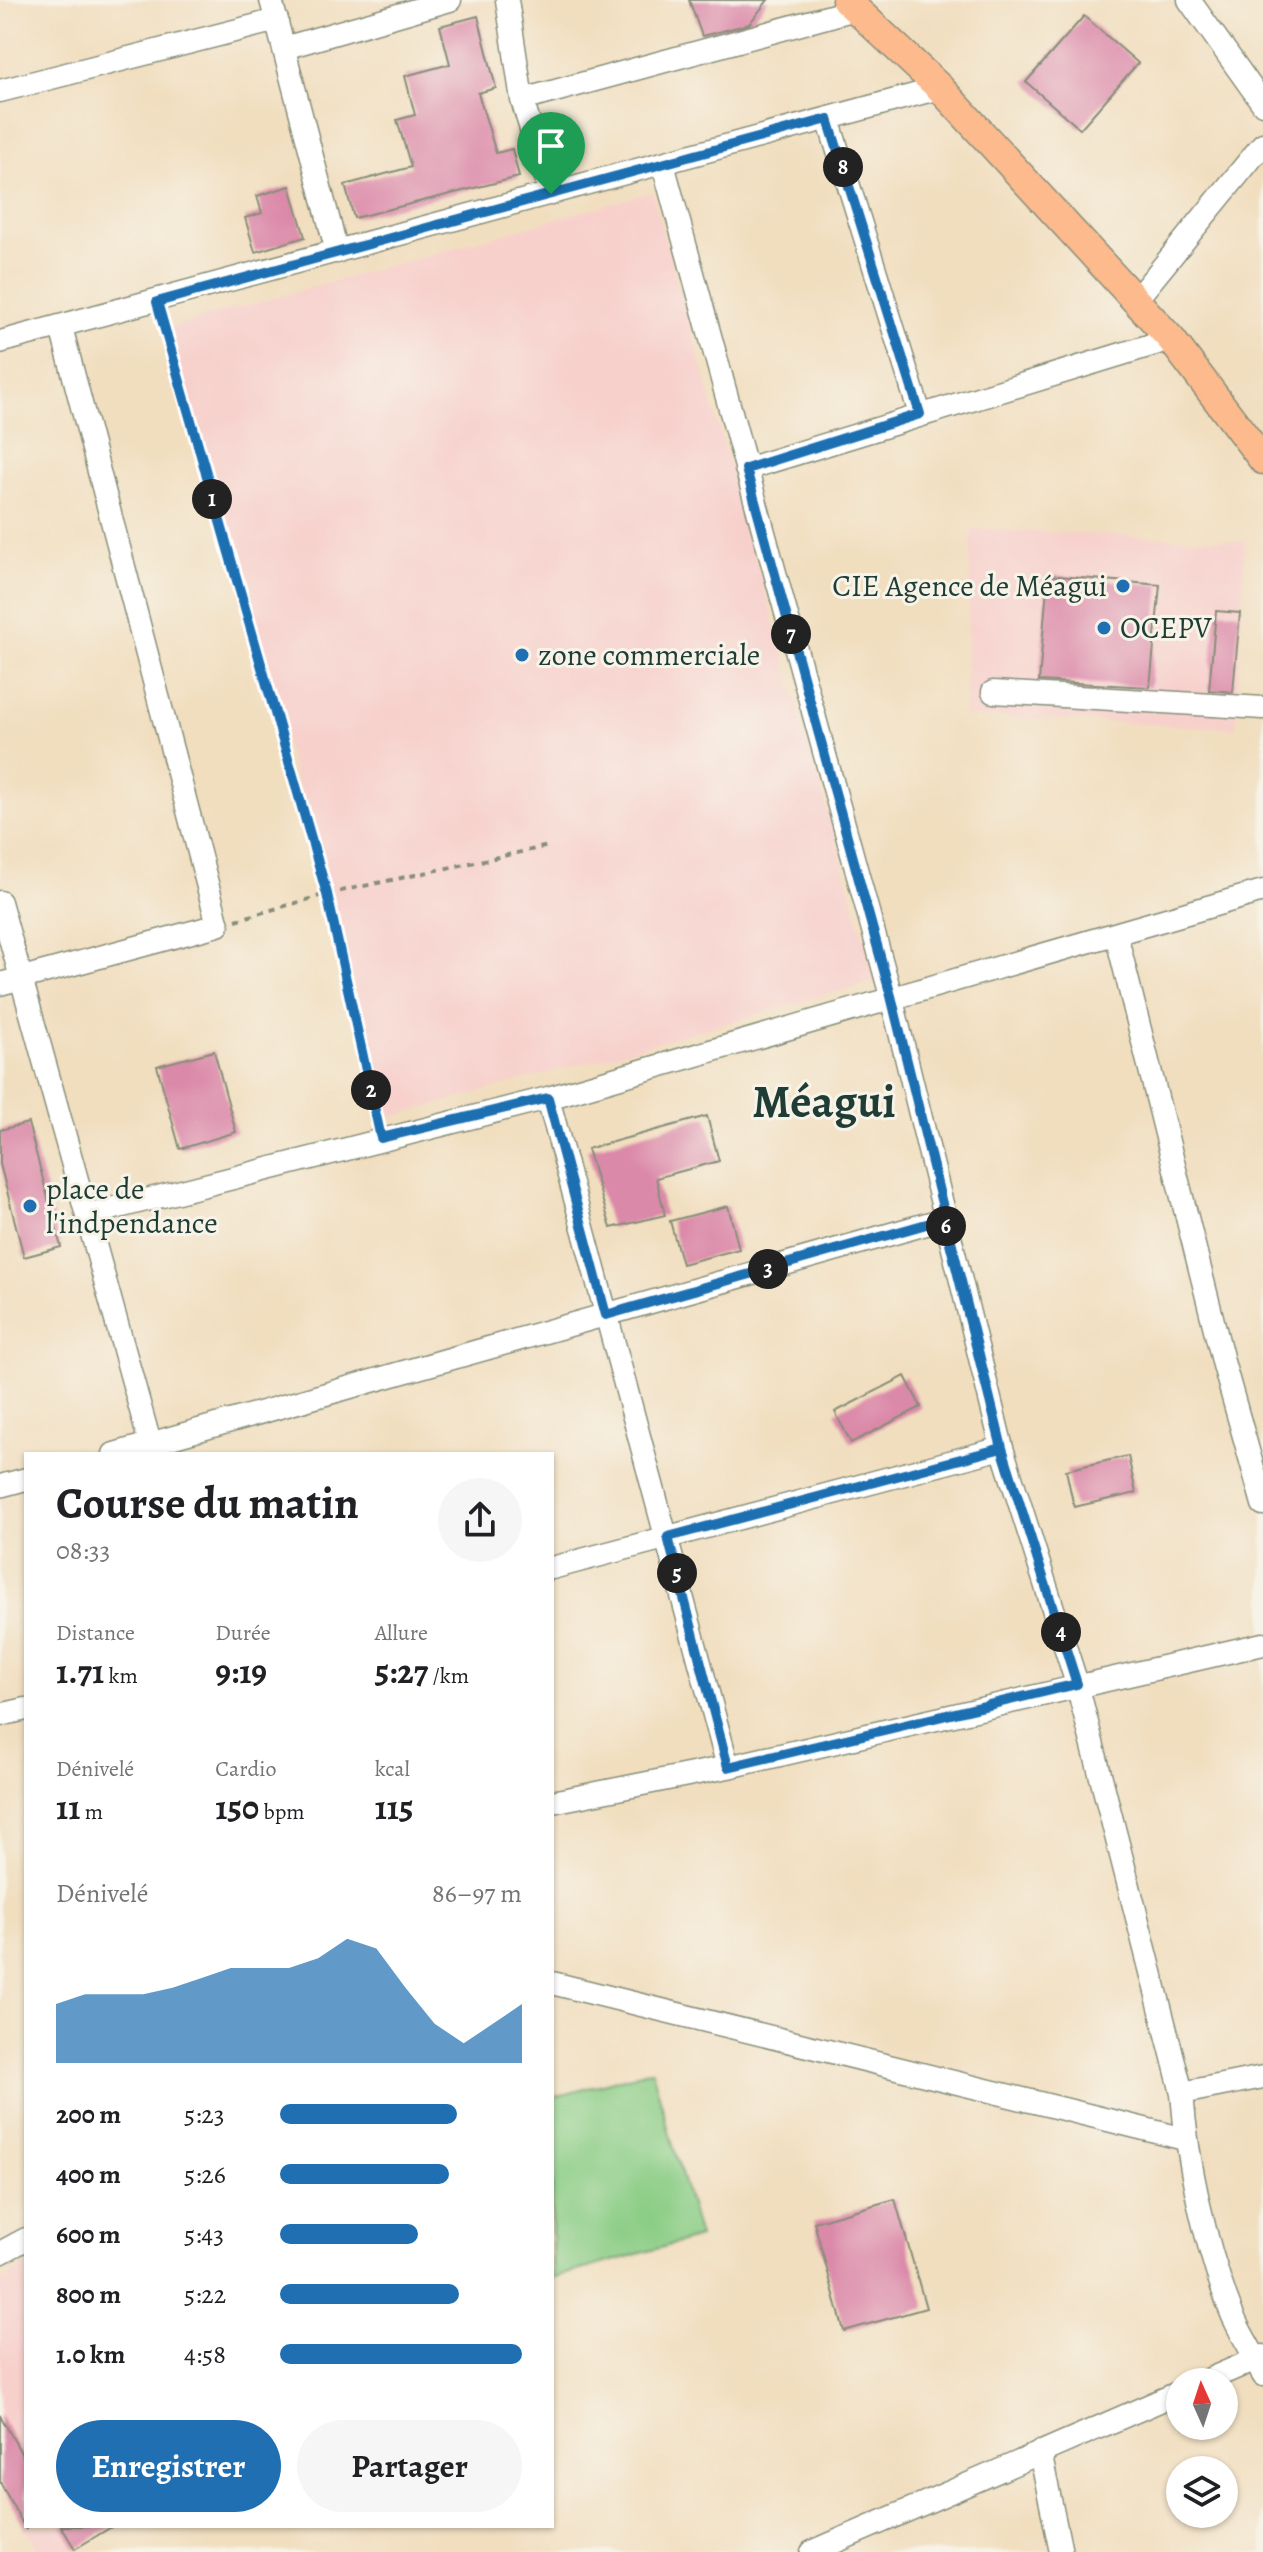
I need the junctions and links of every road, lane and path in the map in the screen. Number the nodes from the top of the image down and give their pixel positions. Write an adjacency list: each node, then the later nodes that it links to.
1 (450, 0): 6 (street)
2 (507, 0): 9 (street)
3 (1189, 0): 10 (street)
4 (851, 5): 7 (main road); 9 (street)
5 (274, 10): 6 (street); 8 (street)
6 (284, 48): 15 (street)
7 (940, 88): 11 (street); 17 (main road)
8 (0, 91)
9 (522, 100): 14 (street)
10 (1263, 104)
11 (828, 119): 13 (street); 21 (street)
12 (1263, 144): 17 (street)
13 (663, 164): 14 (street); 23 (street)
14 (551, 194): 15 (street)
15 (337, 252): 16 (street)
16 (157, 302): 18 (street); 28 (path)
17 (1134, 302): 19 (main road)
18 (61, 327): 20 (street); 30 (street)
19 (1171, 339): 21 (street); 22 (main road)
20 (0, 342)
21 (920, 414): 23 (street)
22 (1263, 460)
23 (746, 469): 33 (street)
24 (993, 692): 25 (street)
25 (1263, 708)
26 (549, 846): 28 (path)
27 (1263, 891): 31 (street)
28 (327, 894): 30 (path); 35 (path)
29 (0, 902): 32 (street)
30 (218, 925): 32 (street)
31 (1116, 934): 33 (street); 44 (street)
32 (10, 982): 36 (street)
33 (891, 996): 34 (street); 37 (street)
34 (548, 1098): 35 (street); 38 (street)
35 (381, 1138): 36 (street)
36 (87, 1215): 40 (street)
37 (944, 1219): 38 (street); 39 (street)
38 (606, 1315): 40 (street); 45 (street)
39 (1002, 1448): 45 (street); 48 (street)
40 (151, 1449): 41 (street)
41 (129, 1452)
42 (24, 1480): 43 (street)
43 (0, 1486)
44 (1263, 1504)
45 (668, 1537): 46 (street); 51 (street)
46 (554, 1567)
47 (1263, 1644): 48 (street)
48 (1077, 1684): 51 (street); 55 (street)
49 (24, 1709): 50 (street)
50 (0, 1715)
51 (728, 1767): 52 (street)
52 (554, 1802)
53 (554, 1983): 56 (street)
54 (1263, 2077): 55 (street)
55 (1182, 2093): 56 (street)
56 (1185, 2139): 59 (street)
57 (24, 2240): 58 (street)
58 (0, 2253)
59 (1261, 2363): 60 (street)
60 (1238, 2371)
61 (1166, 2398): 62 (street)
62 (1040, 2452): 63 (street); 64 (street)
63 (812, 2552)
64 (1061, 2552)

